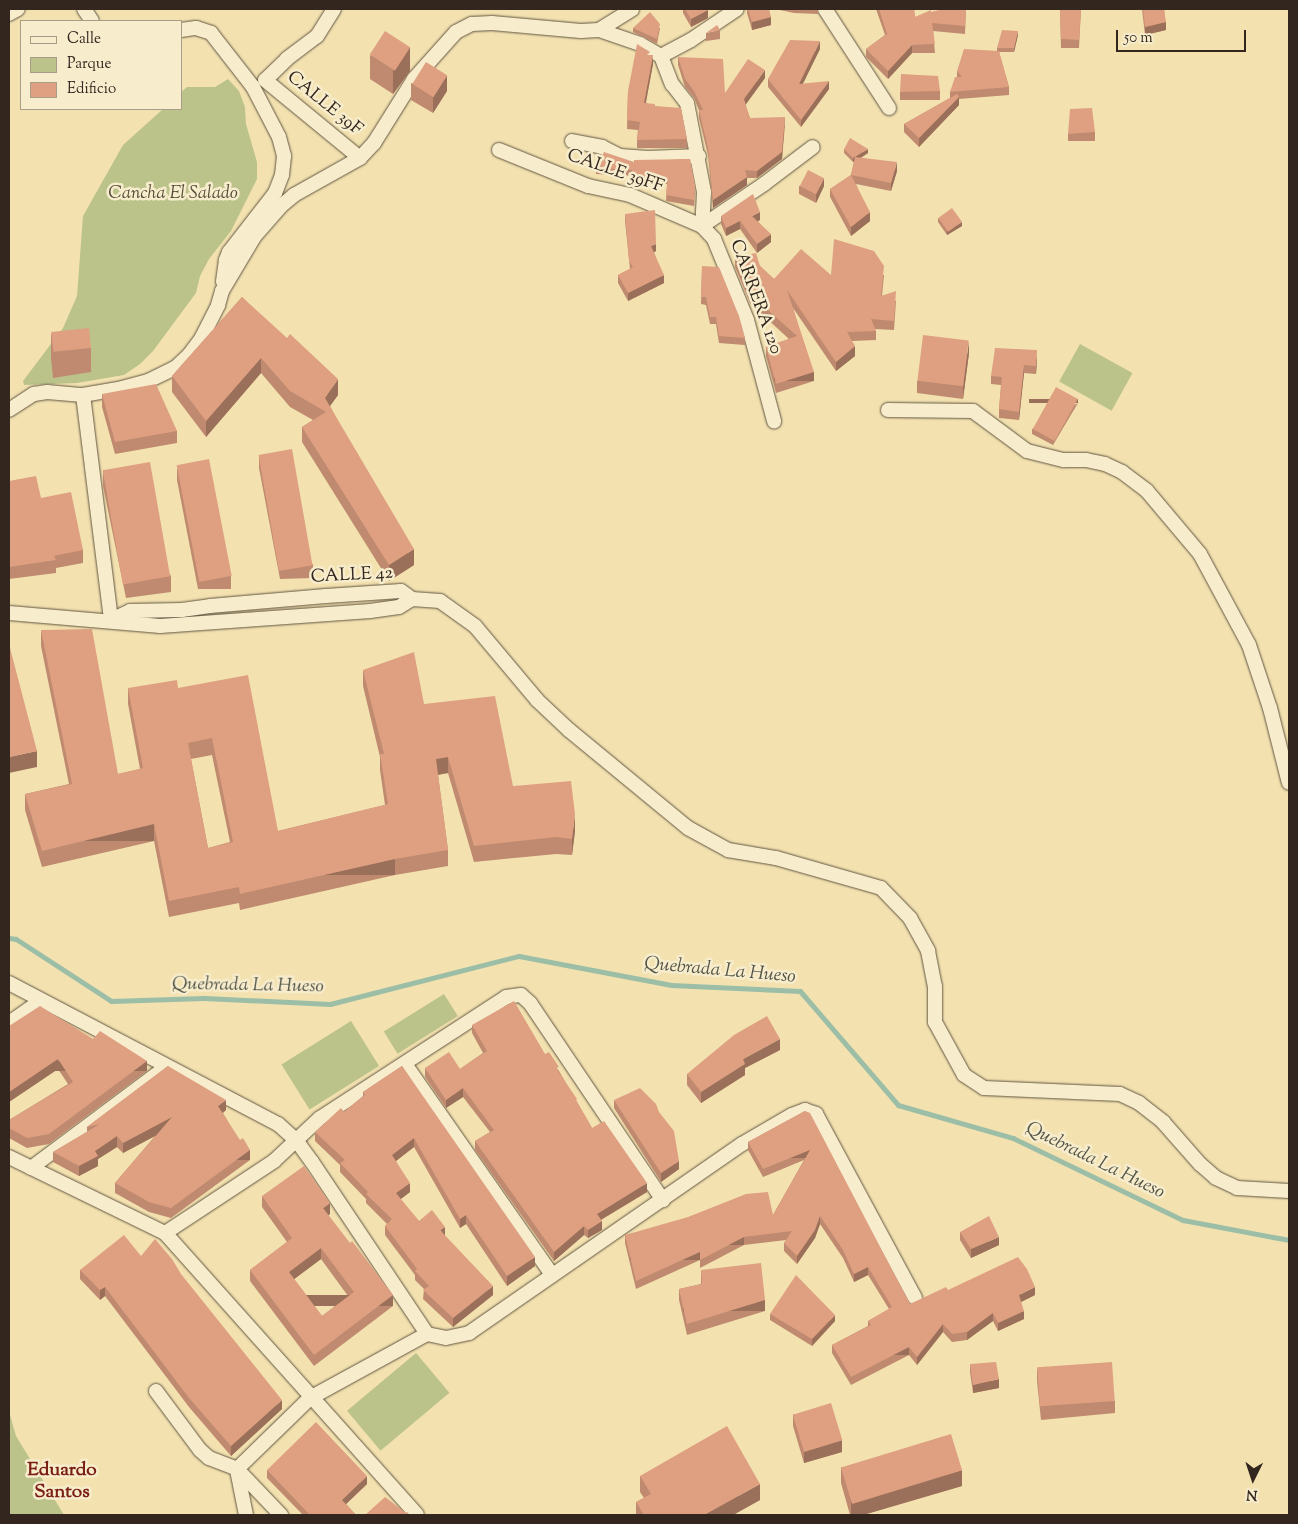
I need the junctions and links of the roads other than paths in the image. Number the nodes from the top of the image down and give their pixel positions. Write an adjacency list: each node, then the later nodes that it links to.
1 (18, 9): 7 (street)
2 (84, 9): 8 (street)
3 (334, 9): 17 (street, CALLE 39F)
4 (632, 9): 10 (street)
5 (737, 9): 11 (street)
6 (825, 9): 12 (street)
7 (9, 14)
8 (91, 20)
9 (182, 30): 19 (street)
10 (599, 30): 11 (street); 17 (street, CALLE 39F)
11 (661, 56): 16 (street)
12 (889, 108)
13 (572, 141): 16 (street)
14 (813, 146): 18 (street)
15 (499, 150): 18 (street, CALLE 39FF)
16 (699, 156): 18 (street)
17 (360, 158): 19 (street, CALLE 39F)
18 (702, 226): 23 (street, CARRERA 120)
19 (222, 290): 20 (street)
20 (83, 395): 21 (street); 25 (street)
21 (9, 410)
22 (888, 410): 26 (street)
23 (774, 421)
24 (9, 613): 25 (street, CALLE 42)
25 (111, 620): 35 (street, CALLE 42)
26 (1289, 783)
27 (9, 982): 28 (street)
28 (40, 1001): 29 (street); 31 (street)
29 (9, 1023)
30 (406, 1064): 32 (street); 36 (street); 38 (street)
31 (166, 1066): 32 (street); 34 (street)
32 (296, 1140): 37 (street); 40 (street)
33 (9, 1157): 34 (street)
34 (31, 1168): 37 (street)
35 (1289, 1191)
36 (663, 1200): 38 (street); 39 (street)
37 (165, 1233): 42 (street)
38 (552, 1275): 40 (street)
39 (915, 1298)
40 (427, 1334): 42 (street)
41 (156, 1391): 43 (street)
42 (310, 1398): 43 (street); 46 (street)
43 (236, 1469): 44 (street); 45 (street)
44 (246, 1515)
45 (281, 1515)
46 (417, 1515)

